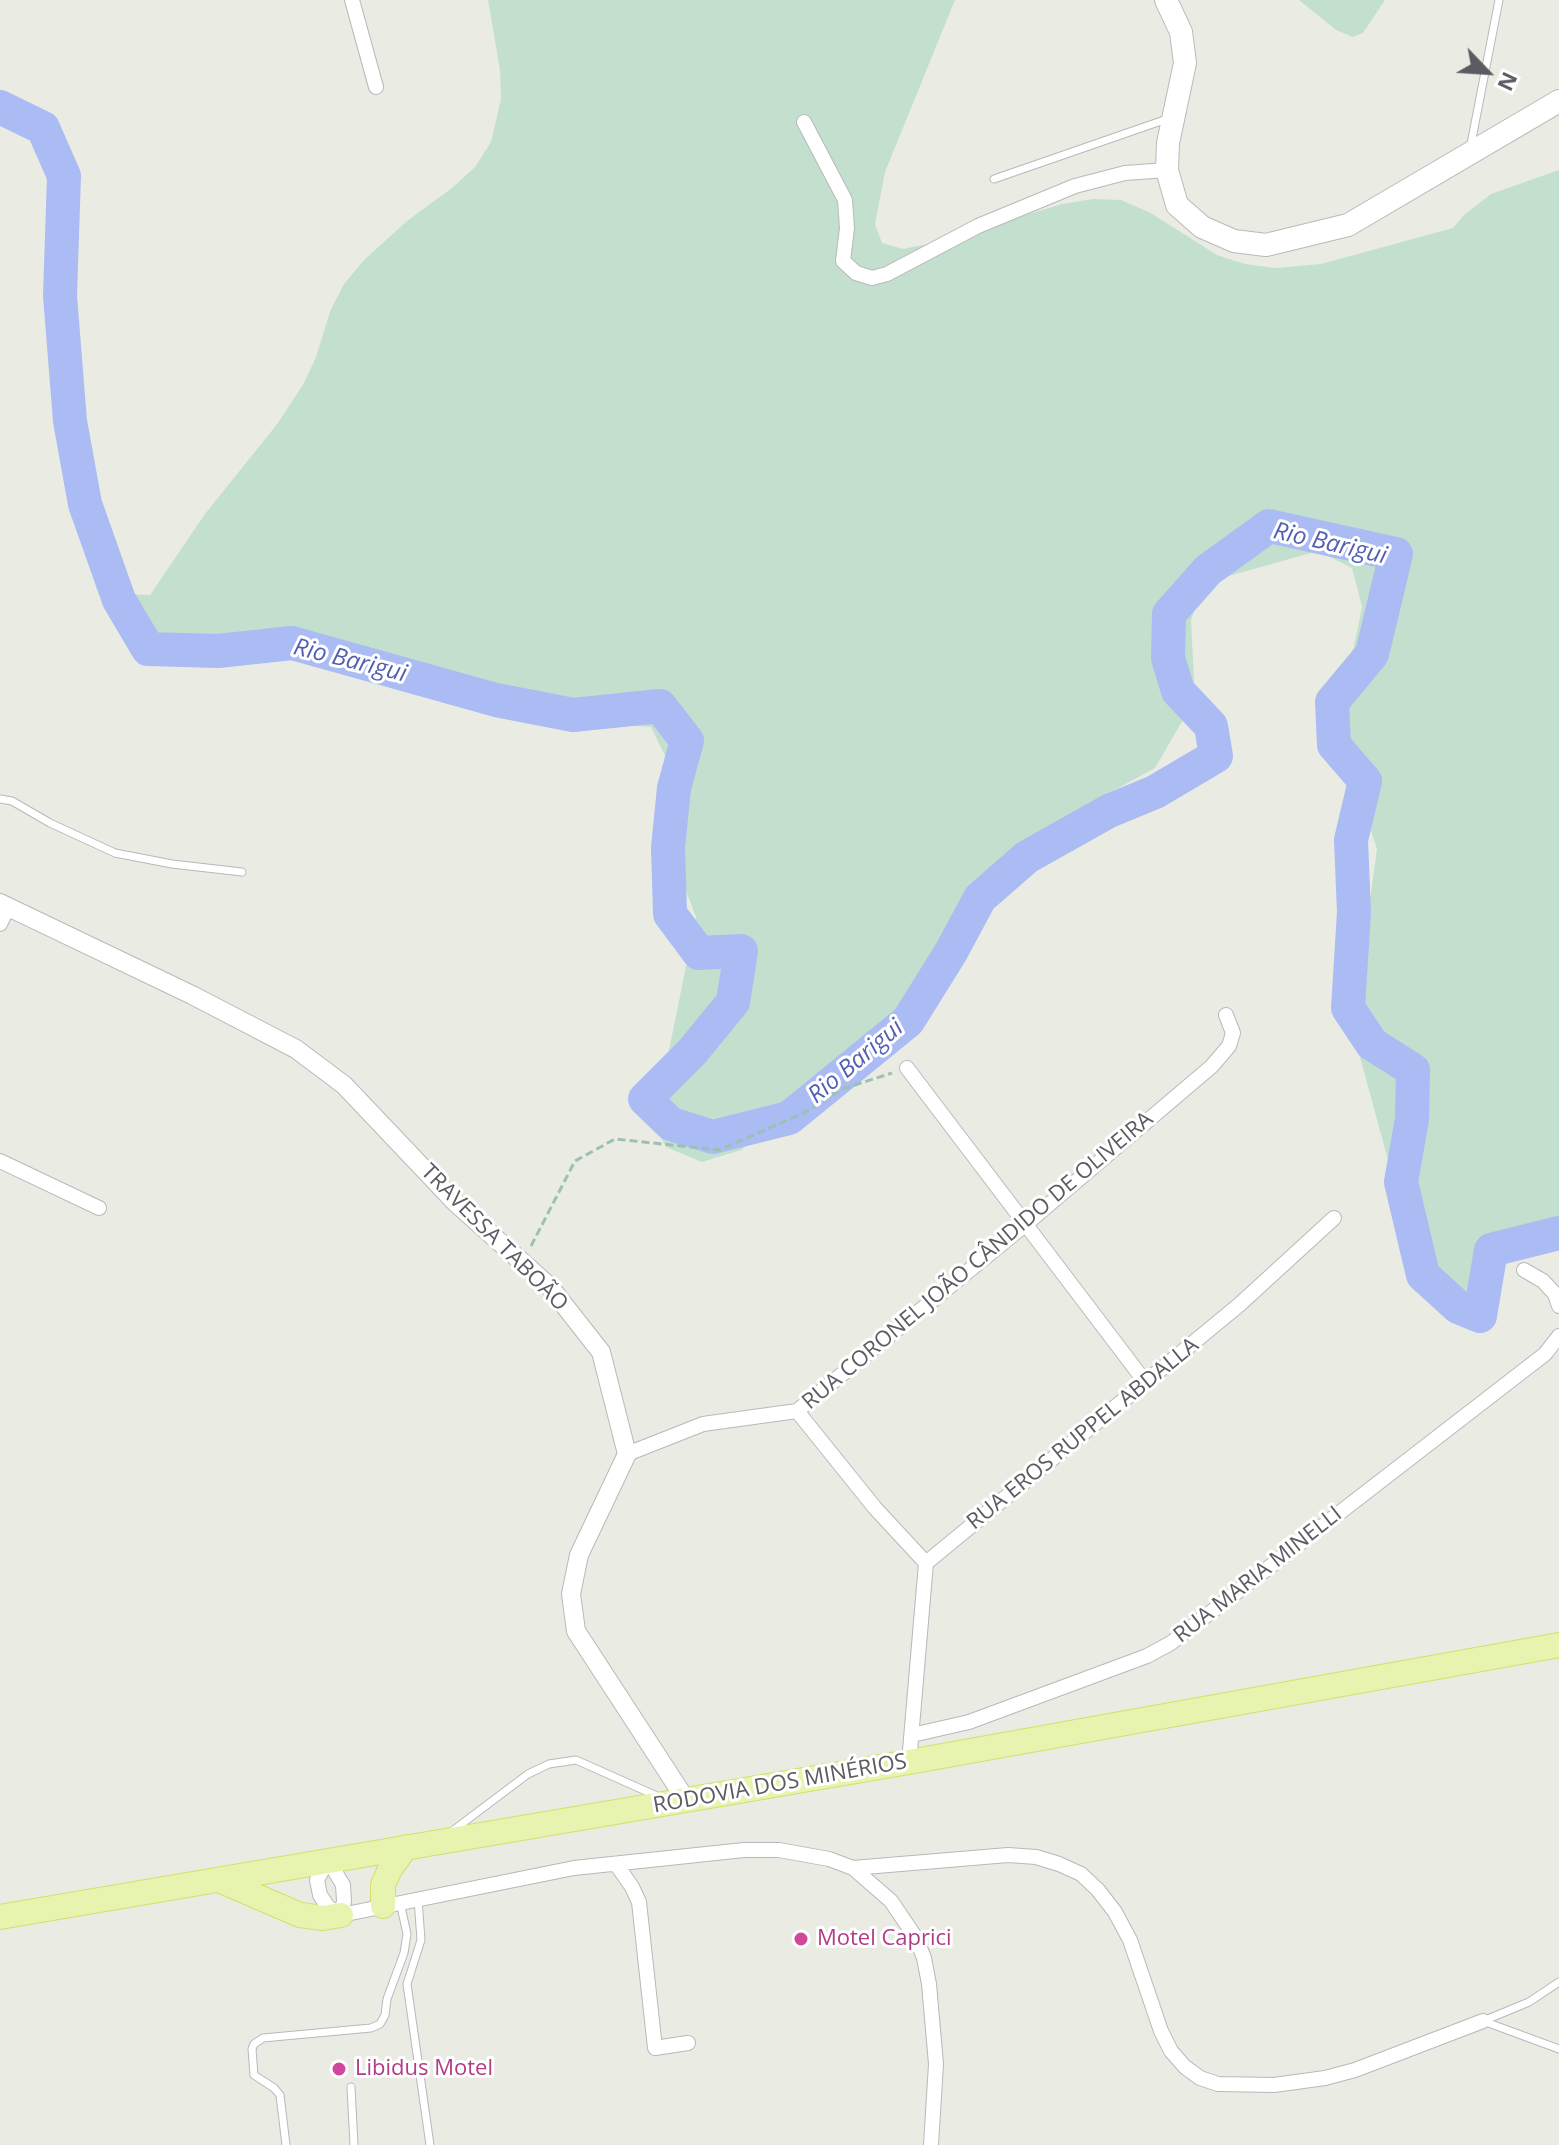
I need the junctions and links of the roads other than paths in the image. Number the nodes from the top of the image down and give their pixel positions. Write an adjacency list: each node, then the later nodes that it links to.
1 (352, 0): 4 (street)
2 (1166, 0): 6 (main road)
3 (1499, 0): 8 (lane)
4 (376, 87)
5 (1559, 101): 8 (main road)
6 (1172, 118): 9 (main road); 10 (lane)
7 (804, 122): 9 (street)
8 (1468, 155): 9 (main road)
9 (1167, 170)
10 (994, 179)
11 (0, 799): 12 (lane)
12 (242, 872)
13 (3, 911): 25 (street, TRAVESSA TABOÃO)
14 (1226, 1015): 19 (street, RUA CORONEL JOÃO CÂNDIDO DE OLIVEIRA)
15 (907, 1068): 19 (street)
16 (0, 1161): 17 (street)
17 (99, 1208)
18 (1334, 1218): 23 (street, RUA EROS RUPPEL ABDALLA)
19 (1026, 1224): 23 (street); 24 (street, RUA CORONEL JOÃO CÂNDIDO DE OLIVEIRA)
20 (1524, 1270): 21 (street)
21 (1559, 1306)
22 (1559, 1336): 28 (street, RUA MARIA MINELLI)
23 (1146, 1383): 26 (street, RUA EROS RUPPEL ABDALLA)
24 (797, 1411): 25 (street, RUA CORONEL JOÃO CÂNDIDO DE OLIVEIRA); 26 (street)
25 (627, 1454): 30 (street)
26 (926, 1563): 28 (street)
27 (1559, 1645): 29 (main road, RODOVIA DOS MINÉRIOS)
28 (912, 1735): 29 (street)
29 (909, 1762): 30 (main road, RODOVIA DOS MINÉRIOS)
30 (679, 1802): 31 (main road, RODOVIA DOS MINÉRIOS); 31 (lane)
31 (440, 1841): 32 (main road, RODOVIA DOS MINÉRIOS)
32 (406, 1847): 33 (main road, RODOVIA DOS MINÉRIOS); 38 (main road)
33 (328, 1860): 36 (main road, RODOVIA DOS MINÉRIOS); 39 (street); 39 (street)
34 (616, 1864): 35 (street); 37 (street); 43 (street)
35 (853, 1868): 42 (street); 49 (street)
36 (219, 1880): 39 (main road); 40 (main road, RODOVIA DOS MINÉRIOS)
37 (418, 1899): 38 (street); 48 (lane)
38 (391, 1904): 39 (street); 46 (lane)
39 (341, 1915)
40 (0, 1917)
41 (1559, 1982): 42 (lane)
42 (1483, 2021): 44 (lane)
43 (688, 2043)
44 (1559, 2049)
45 (351, 2087): 47 (lane)
46 (286, 2145)
47 (354, 2145)
48 (430, 2145)
49 (931, 2145)

